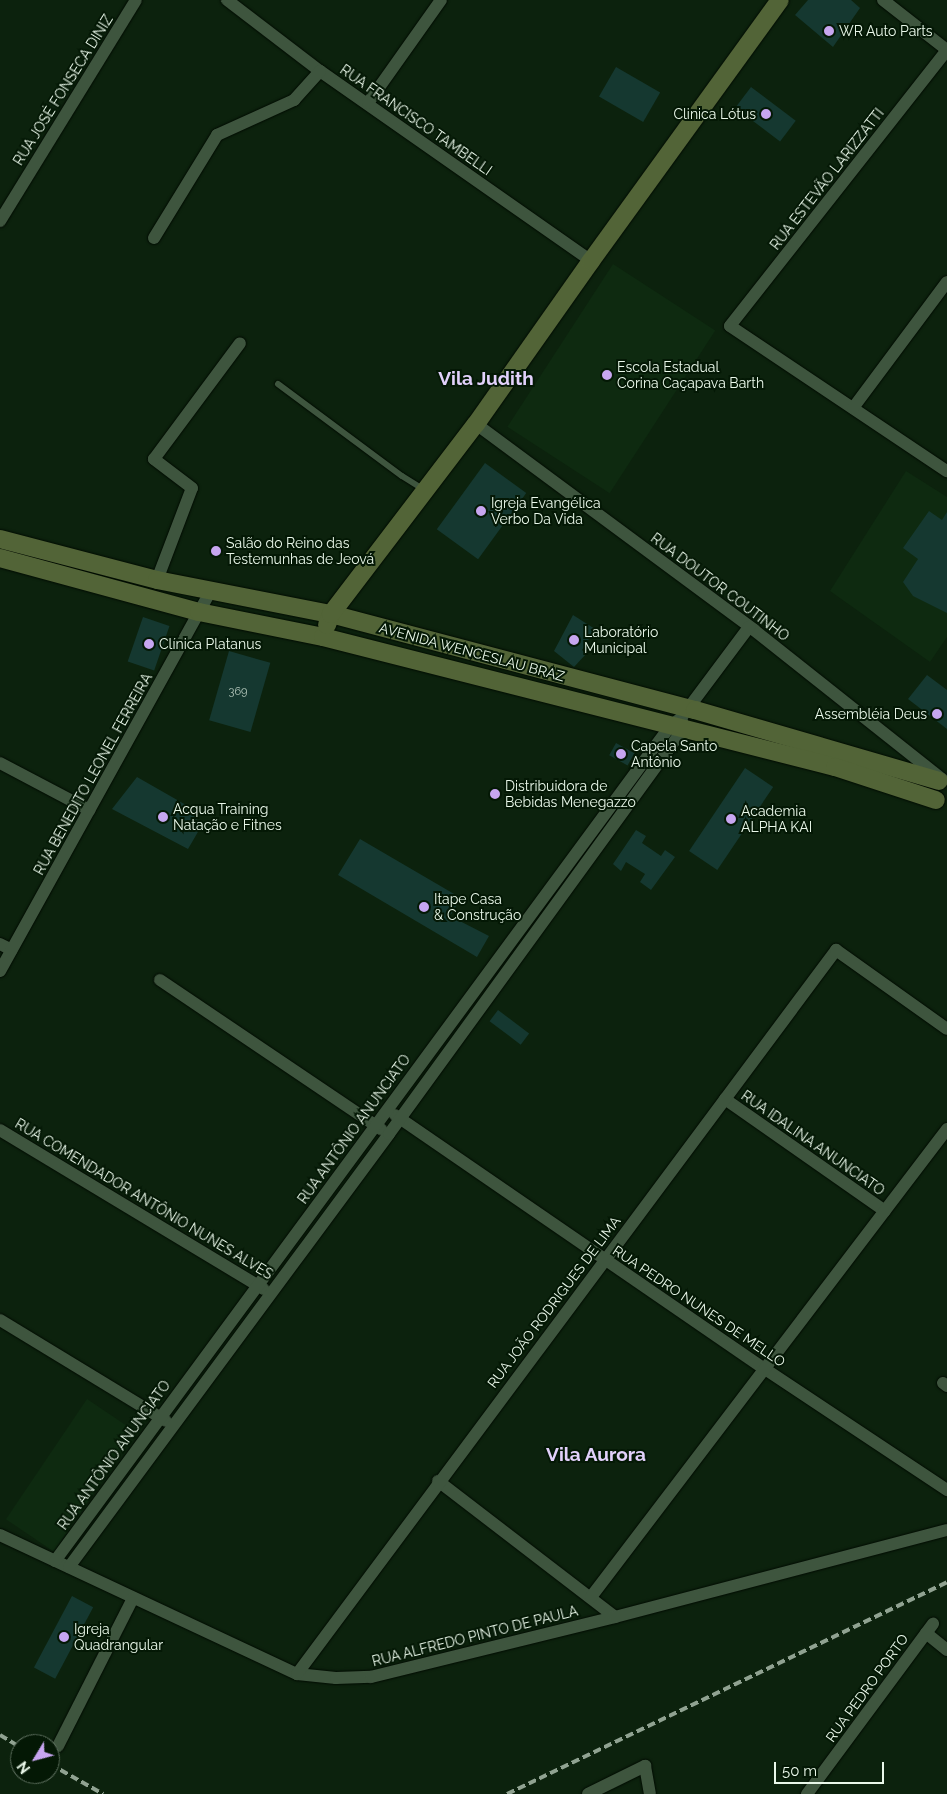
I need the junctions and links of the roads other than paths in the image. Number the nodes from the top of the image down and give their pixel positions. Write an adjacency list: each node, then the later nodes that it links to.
1 (136, 0): 9 (street, RUA JOSÉ FONSECA DINIZ)
2 (227, 0): 7 (street, RUA FRANCISCO TAMBELLI)
3 (441, 0): 8 (street)
4 (780, 0): 11 (main road)
5 (883, 0): 6 (street)
6 (947, 50): 15 (street, RUA ESTEVÃO LARIZZATTI)
7 (320, 71): 8 (street, RUA FRANCISCO TAMBELLI); 10 (street)
8 (368, 103): 11 (street, RUA FRANCISCO TAMBELLI)
9 (1, 216)
10 (154, 238)
11 (591, 260): 16 (main road)
12 (947, 282): 15 (street)
13 (240, 343): 21 (street)
14 (278, 384): 18 (lane)
15 (853, 408): 17 (street)
16 (476, 424): 18 (main road); 25 (street, RUA DOUTOR COUTINHO)
17 (947, 471)
18 (425, 490): 24 (main road)
19 (0, 539): 21 (main road, AVENIDA WENCESLAU BRAZ)
20 (0, 558): 23 (main road, AVENIDA WENCESLAU BRAZ)
21 (157, 580): 22 (main road, AVENIDA WENCESLAU BRAZ)
22 (211, 591): 23 (street, RUA BENEDITO LEONEL FERREIRA); 24 (main road, AVENIDA WENCESLAU BRAZ)
23 (200, 612): 26 (main road, AVENIDA WENCESLAU BRAZ); 33 (street, RUA BENEDITO LEONEL FERREIRA)
24 (331, 614): 26 (main road); 27 (main road, AVENIDA WENCESLAU BRAZ)
25 (749, 627): 29 (street, RUA ANTÔNIO ANUNCIATO); 31 (street, RUA DOUTOR COUTINHO)
26 (323, 637): 28 (main road, AVENIDA WENCESLAU BRAZ)
27 (502, 660): 28 (main road); 29 (main road, AVENIDA WENCESLAU BRAZ)
28 (497, 682): 29 (main road, AVENIDA WENCESLAU BRAZ)
29 (680, 720): 31 (main road, AVENIDA WENCESLAU BRAZ); 32 (main road, AVENIDA WENCESLAU BRAZ); 34 (street, RUA ANTÔNIO ANUNCIATO); 35 (street, RUA ANTÔNIO ANUNCIATO)
30 (0, 762): 33 (street)
31 (943, 780): 32 (main road)
32 (942, 802)
33 (89, 810): 36 (street, RUA BENEDITO LEONEL FERREIRA)
34 (583, 844): 35 (street); 37 (street, RUA ANTÔNIO ANUNCIATO)
35 (595, 851): 38 (street, RUA ANTÔNIO ANUNCIATO)
36 (6, 947): 39 (street, RUA BENEDITO LEONEL FERREIRA)
37 (501, 954): 38 (street); 43 (street, RUA ANTÔNIO ANUNCIATO)
38 (514, 963): 44 (street, RUA ANTÔNIO ANUNCIATO)
39 (0, 971)
40 (160, 980): 45 (street)
41 (947, 1029): 42 (street, RUA JOÃO RODRIGUES DE LIMA)
42 (725, 1099): 49 (street, RUA IDALINA ANUNCIATO); 50 (street, RUA JOÃO RODRIGUES DE LIMA)
43 (387, 1109): 44 (street, RUA PEDRO NUNES DE MELLO); 45 (street, RUA ANTÔNIO ANUNCIATO)
44 (400, 1119): 48 (street, RUA ANTÔNIO ANUNCIATO); 50 (street, RUA PEDRO NUNES DE MELLO)
45 (375, 1125): 48 (street); 51 (street, RUA ANTÔNIO ANUNCIATO)
46 (947, 1129): 49 (street)
47 (0, 1130): 51 (street, RUA COMENDADOR ANTÔNIO NUNES ALVES)
48 (389, 1134): 52 (street, RUA ANTÔNIO ANUNCIATO)
49 (885, 1211): 56 (street)
50 (604, 1260): 56 (street, RUA PEDRO NUNES DE MELLO); 59 (street, RUA JOÃO RODRIGUES DE LIMA)
51 (257, 1285): 52 (street, RUA COMENDADOR ANTÔNIO NUNES ALVES); 54 (street, RUA ANTÔNIO ANUNCIATO)
52 (272, 1294): 55 (street, RUA ANTÔNIO ANUNCIATO)
53 (0, 1320): 57 (street)
54 (228, 1324): 55 (street); 57 (street, RUA ANTÔNIO ANUNCIATO)
55 (243, 1334): 58 (street, RUA ANTÔNIO ANUNCIATO)
56 (765, 1369): 60 (street, RUA PEDRO NUNES DE MELLO); 65 (street)
57 (160, 1416): 58 (street); 63 (street, RUA ANTÔNIO ANUNCIATO)
58 (175, 1426): 64 (street, RUA ANTÔNIO ANUNCIATO)
59 (438, 1481): 65 (street); 69 (street, RUA JOÃO RODRIGUES DE LIMA)
60 (947, 1490)
61 (947, 1530): 67 (street, RUA ALFREDO PINTO DE PAULA)
62 (0, 1535): 63 (street, RUA ALFREDO PINTO DE PAULA)
63 (55, 1561): 64 (street, RUA ALFREDO PINTO DE PAULA)
64 (69, 1567): 66 (street, RUA ALFREDO PINTO DE PAULA)
65 (591, 1597): 67 (street)
66 (134, 1598): 69 (street, RUA ALFREDO PINTO DE PAULA); 70 (street)
67 (615, 1617): 69 (street, RUA ALFREDO PINTO DE PAULA)
68 (947, 1650): 73 (street, RUA PEDRO PORTO)
69 (297, 1674)
70 (60, 1742)
71 (588, 1794): 72 (street)
72 (650, 1794)
73 (807, 1794)

